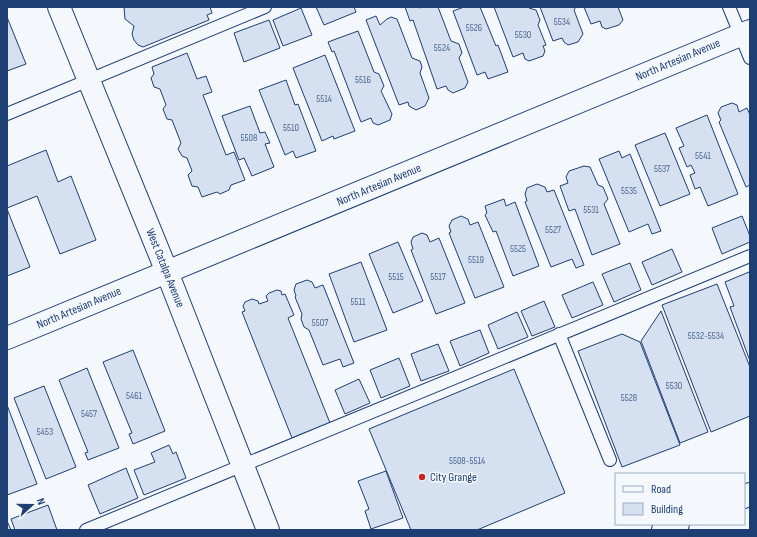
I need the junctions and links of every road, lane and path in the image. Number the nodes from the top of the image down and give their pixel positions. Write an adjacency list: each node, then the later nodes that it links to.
1 (60, 7): 6 (street, West Catalpa Avenue)
2 (265, 7): 6 (lane)
3 (729, 7): 4 (lane)
4 (745, 33): 5 (lane); 9 (street, North Artesian Avenue)
5 (750, 58)
6 (89, 80): 7 (lane); 9 (street, West Catalpa Avenue)
7 (7, 114)
8 (750, 256): 10 (lane)
9 (167, 272): 11 (street, North Artesian Avenue); 13 (street, West Catalpa Avenue)
10 (559, 334): 12 (lane); 13 (lane)
11 (7, 338)
12 (610, 460)
13 (242, 465): 15 (lane); 16 (street, West Catalpa Avenue)
14 (676, 525): 17 (street)
15 (86, 530)
16 (268, 530)
17 (663, 530)

